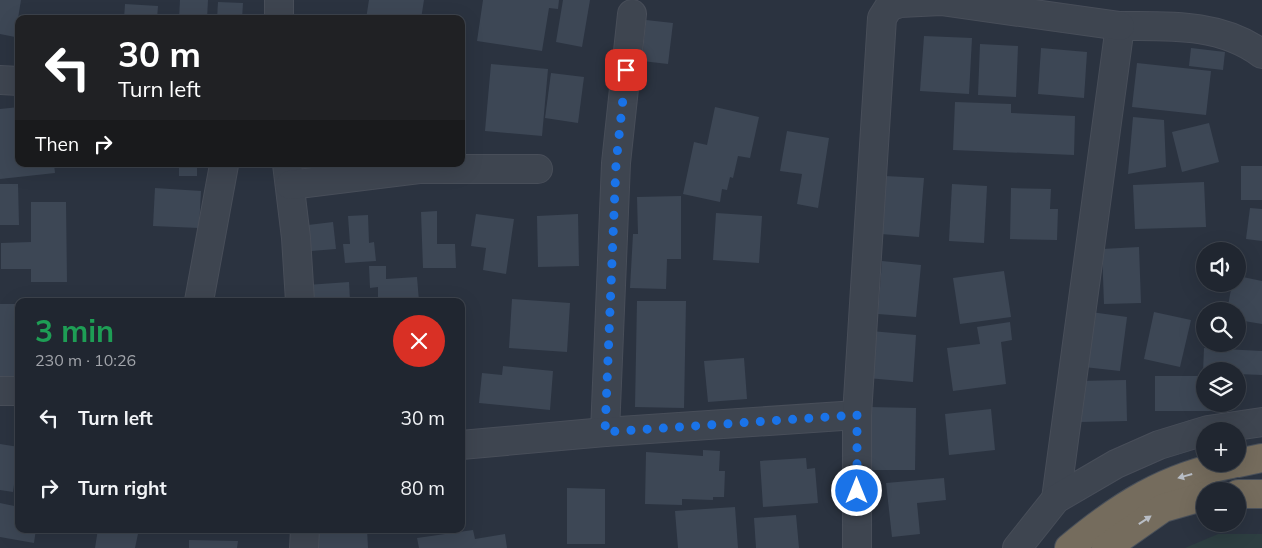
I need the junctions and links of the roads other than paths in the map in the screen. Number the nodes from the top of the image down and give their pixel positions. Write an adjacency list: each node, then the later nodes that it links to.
1 (279, 0): 3 (street)
2 (632, 14): 17 (street)
3 (279, 15)
4 (1120, 26): 5 (street); 15 (street); 24 (street)
5 (1262, 54)
6 (0, 80): 7 (street)
7 (15, 81)
8 (224, 167): 11 (street)
9 (538, 169): 10 (street)
10 (289, 175): 12 (street)
11 (199, 298)
12 (300, 298)
13 (0, 391): 14 (street)
14 (15, 391)
15 (857, 415): 17 (street); 28 (street)
16 (1262, 422): 24 (street)
17 (605, 432): 18 (street)
18 (465, 445)
19 (1262, 458): 20 (highway)
20 (1246, 461)
21 (1202, 472): 30 (highway, one-way to 30)
22 (1246, 494): 23 (highway)
23 (1262, 494)
24 (1056, 499): 29 (street)
25 (1196, 499): 31 (highway, one-way to 25)
26 (305, 533): 27 (street)
27 (304, 548)
28 (857, 548)
29 (1018, 548)
30 (1069, 548)
31 (1106, 548)

